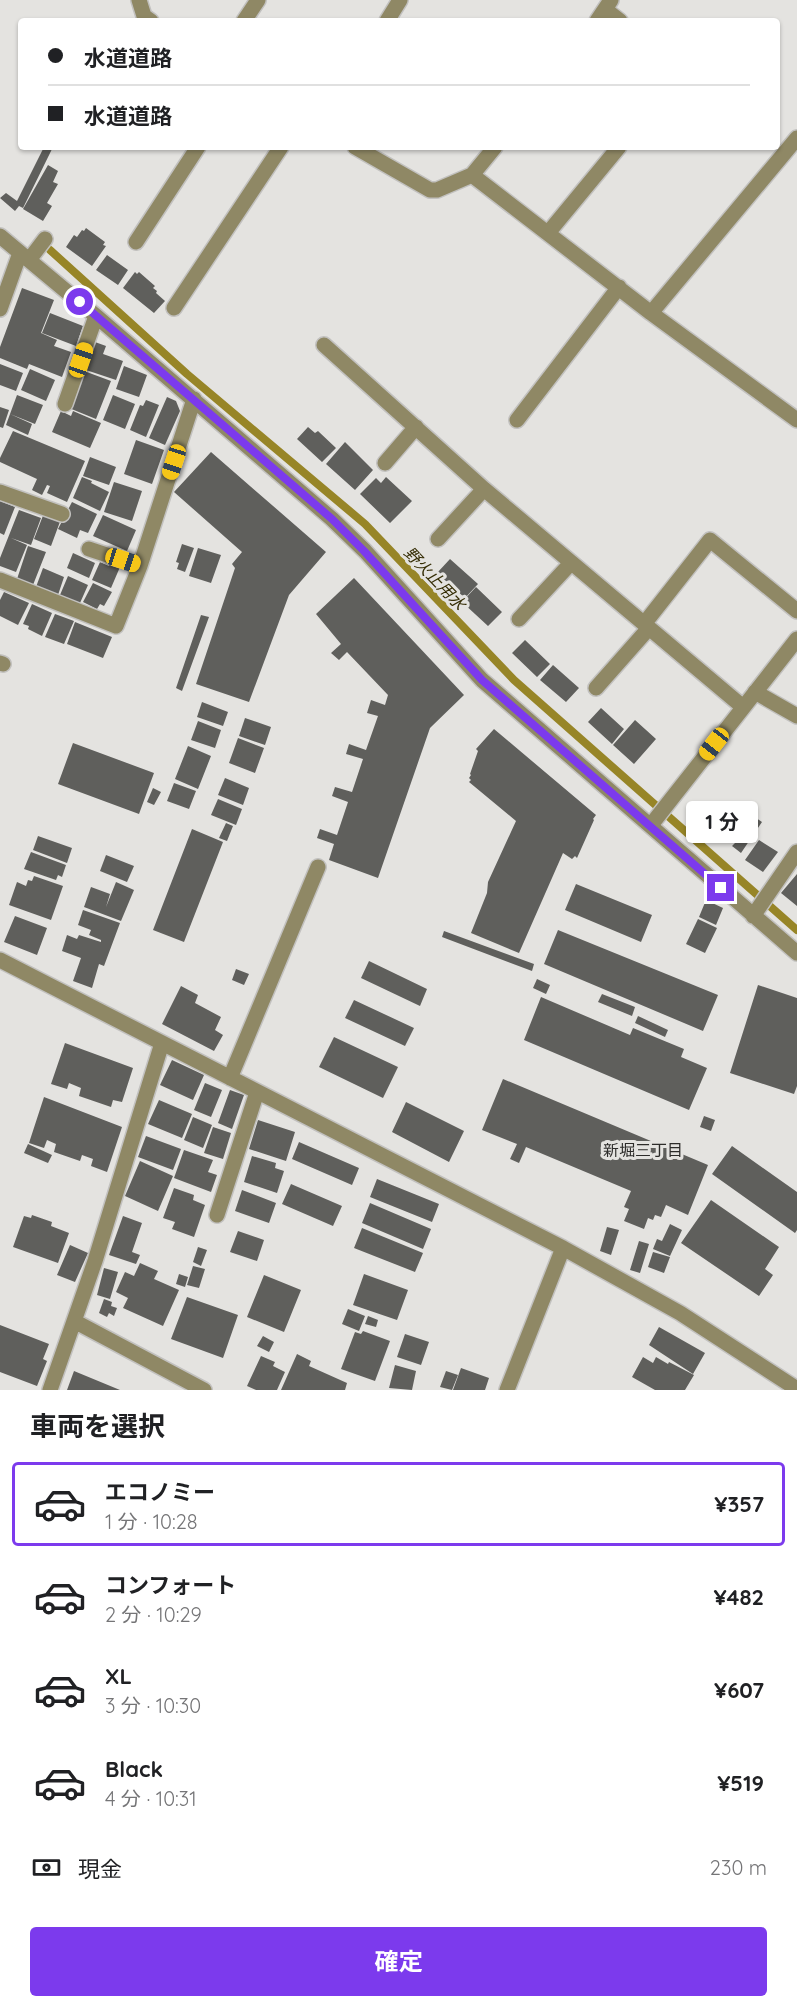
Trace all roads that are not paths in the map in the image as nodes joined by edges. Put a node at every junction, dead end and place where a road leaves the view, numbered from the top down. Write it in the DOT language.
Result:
graph roads {
  1 [pos="139,0"];
  2 [pos="258,0"];
  3 [pos="400,0"];
  4 [pos="147,18"];
  5 [pos="246,18"];
  6 [pos="389,18"];
  7 [pos="797,138"];
  8 [pos="196,150"];
  9 [pos="279,150"];
  10 [pos="360,150"];
  11 [pos="493,150"];
  12 [pos="617,150"];
  13 [pos="779,151"];
  14 [pos="472,175"];
  15 [pos="548,233"];
  16 [pos="0,236"];
  17 [pos="45,239"];
  18 [pos="136,242"];
  19 [pos="25,256"];
  20 [pos="619,287"];
  21 [pos="174,308"];
  22 [pos="0,309"];
  23 [pos="651,314"];
  24 [pos="96,316"];
  25 [pos="324,345"];
  26 [pos="194,399"];
  27 [pos="65,404"];
  28 [pos="517,420"];
  29 [pos="797,420"];
  30 [pos="416,427"];
  31 [pos="385,463"];
  32 [pos="484,489"];
  33 [pos="0,492"];
  34 [pos="62,514"];
  35 [pos="438,539"];
  36 [pos="89,549"];
  37 [pos="571,563"];
  38 [pos="140,566"];
  39 [pos="0,580"];
  40 [pos="797,611"];
  41 [pos="519,619"];
  42 [pos="647,626"];
  43 [pos="797,639"];
  44 [pos="597,688"];
  45 [pos="755,692"];
  46 [pos="743,707"];
  47 [pos="797,716"];
  48 [pos="651,825"];
  49 [pos="797,852"];
  50 [pos="318,867"];
  51 [pos="753,916"];
  52 [pos="797,953"];
  53 [pos="0,960"];
  54 [pos="162,1042"];
  55 [pos="230,1078"];
  56 [pos="257,1092"];
  57 [pos="217,1215"];
  58 [pos="562,1248"];
  59 [pos="74,1321"];
  60 [pos="797,1389"];
  61 [pos="50,1390"];
  62 [pos="204,1390"];
  63 [pos="507,1390"];
  1 -- 4 [label="street"];
  2 -- 5 [label="street"];
  3 -- 6 [label="street"];
  7 -- 13 [label="street"];
  8 -- 18 [label="street"];
  9 -- 21 [label="street"];
  10 -- 14 [label="street"];
  11 -- 14 [label="street"];
  12 -- 15 [label="street"];
  13 -- 23 [label="street"];
  14 -- 15 [label="street"];
  15 -- 20 [label="street"];
  16 -- 19 [label="street"];
  17 -- 19 [label="street"];
  19 -- 22 [label="street"];
  19 -- 24 [label="street"];
  20 -- 23 [label="street"];
  20 -- 28 [label="street"];
  23 -- 29 [label="street"];
  24 -- 26 [label="street"];
  24 -- 27 [label="street"];
  25 -- 30 [label="street"];
  26 -- 38 [label="street"];
  26 -- 48 [label="street"];
  30 -- 31 [label="street"];
  30 -- 32 [label="street"];
  32 -- 35 [label="street"];
  32 -- 37 [label="street"];
  33 -- 34 [label="street"];
  36 -- 38 [label="street"];
  37 -- 41 [label="street"];
  37 -- 42 [label="street"];
  38 -- 39 [label="street"];
  40 -- 42 [label="street"];
  42 -- 44 [label="street"];
  42 -- 46 [label="street"];
  43 -- 45 [label="street"];
  45 -- 46 [label="street"];
  45 -- 47 [label="street"];
  46 -- 48 [label="street"];
  48 -- 51 [label="street"];
  49 -- 51 [label="street"];
  50 -- 55 [label="street"];
  51 -- 52 [label="street"];
  53 -- 54 [label="street"];
  54 -- 55 [label="street"];
  54 -- 59 [label="street"];
  55 -- 56 [label="street"];
  56 -- 57 [label="street"];
  56 -- 58 [label="street"];
  58 -- 60 [label="street"];
  58 -- 63 [label="street"];
  59 -- 61 [label="street"];
  59 -- 62 [label="street"];
}
